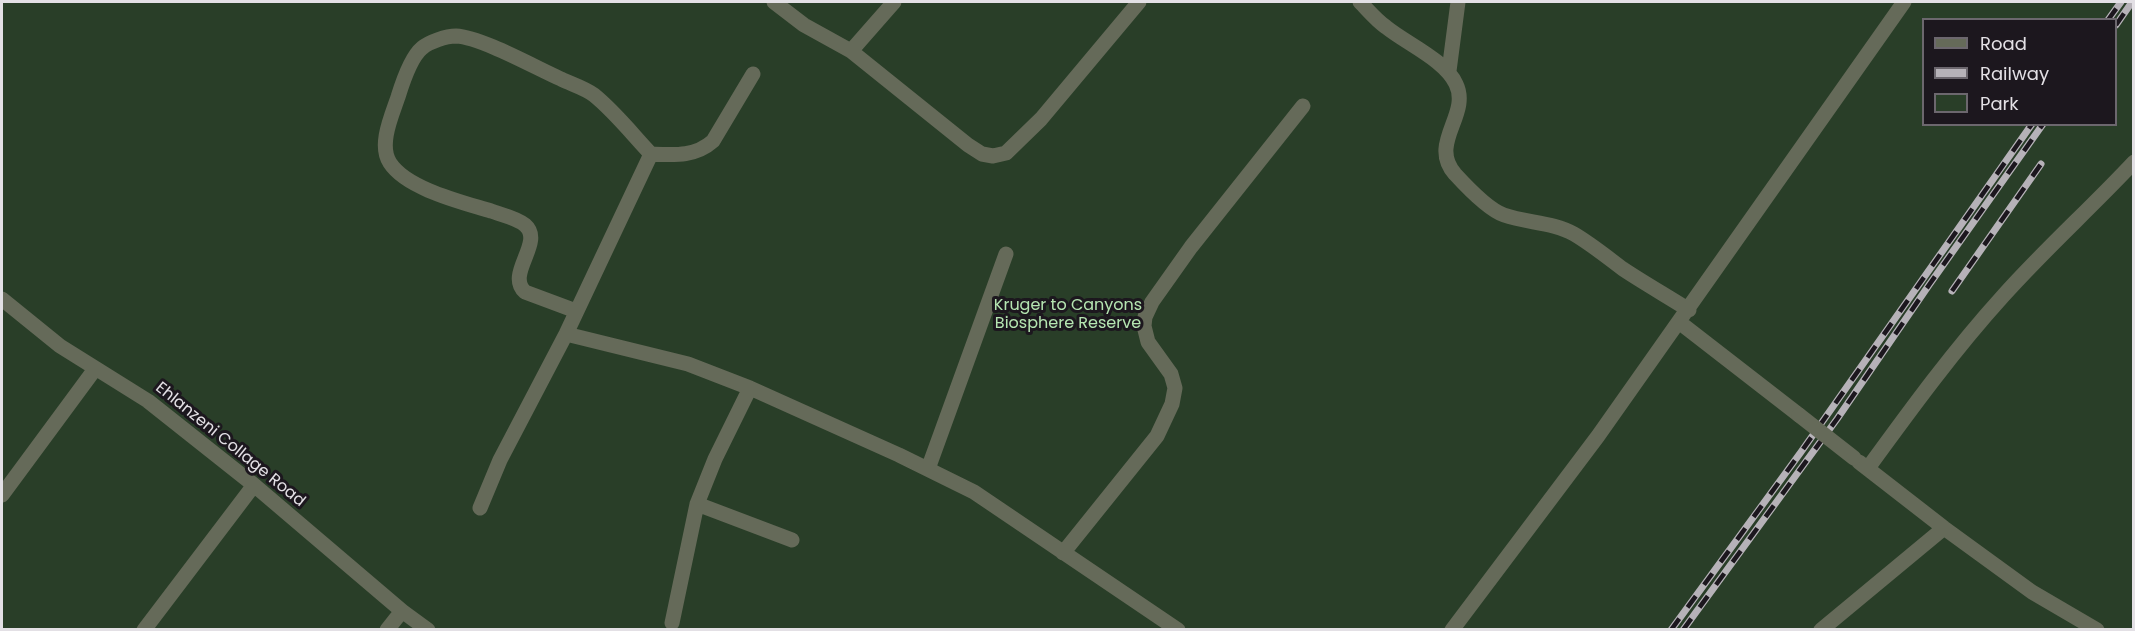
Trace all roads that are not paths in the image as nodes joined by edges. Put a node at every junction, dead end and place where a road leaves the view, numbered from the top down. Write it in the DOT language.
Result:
graph roads {
  1 [pos="774,2"];
  2 [pos="894,2"];
  3 [pos="1139,2"];
  4 [pos="1360,2"];
  5 [pos="1458,2"];
  6 [pos="1904,2"];
  7 [pos="852,51"];
  8 [pos="1449,71"];
  9 [pos="753,74"];
  10 [pos="1303,106"];
  11 [pos="651,154"];
  12 [pos="2133,162"];
  13 [pos="1006,254"];
  14 [pos="2,299"];
  15 [pos="576,311"];
  16 [pos="1684,316"];
  17 [pos="566,334"];
  18 [pos="95,369"];
  19 [pos="750,388"];
  20 [pos="1868,468"];
  21 [pos="928,469"];
  22 [pos="254,485"];
  23 [pos="2,495"];
  24 [pos="697,504"];
  25 [pos="480,508"];
  26 [pos="1944,528"];
  27 [pos="792,540"];
  28 [pos="1063,553"];
  29 [pos="402,610"];
  30 [pos="672,623"];
  31 [pos="144,630"];
  32 [pos="387,630"];
  33 [pos="428,630"];
  34 [pos="1178,630"];
  35 [pos="1452,630"];
  36 [pos="1821,630"];
  37 [pos="2097,630"];
  1 -- 7 [label="street"];
  2 -- 7 [label="street"];
  3 -- 7 [label="street"];
  4 -- 8 [label="street"];
  5 -- 8 [label="street"];
  6 -- 16 [label="street"];
  8 -- 16 [label="street"];
  9 -- 11 [label="street"];
  10 -- 28 [label="street"];
  11 -- 15 [label="street"];
  11 -- 15 [label="street"];
  12 -- 20 [label="street"];
  13 -- 21 [label="street"];
  14 -- 18 [label="street, Ehlanzeni Collage Road"];
  15 -- 17 [label="street"];
  16 -- 20 [label="street, bridge"];
  16 -- 35 [label="street"];
  17 -- 19 [label="street"];
  17 -- 25 [label="street"];
  18 -- 22 [label="street, Ehlanzeni Collage Road"];
  18 -- 23 [label="street"];
  19 -- 21 [label="street"];
  19 -- 24 [label="street"];
  20 -- 26 [label="street"];
  21 -- 28 [label="street"];
  22 -- 29 [label="street, Ehlanzeni Collage Road"];
  22 -- 31 [label="street"];
  24 -- 27 [label="street"];
  24 -- 30 [label="street"];
  26 -- 36 [label="street"];
  26 -- 37 [label="street"];
  28 -- 34 [label="street"];
  29 -- 32 [label="street"];
  29 -- 33 [label="street, Ehlanzeni Collage Road"];
}
